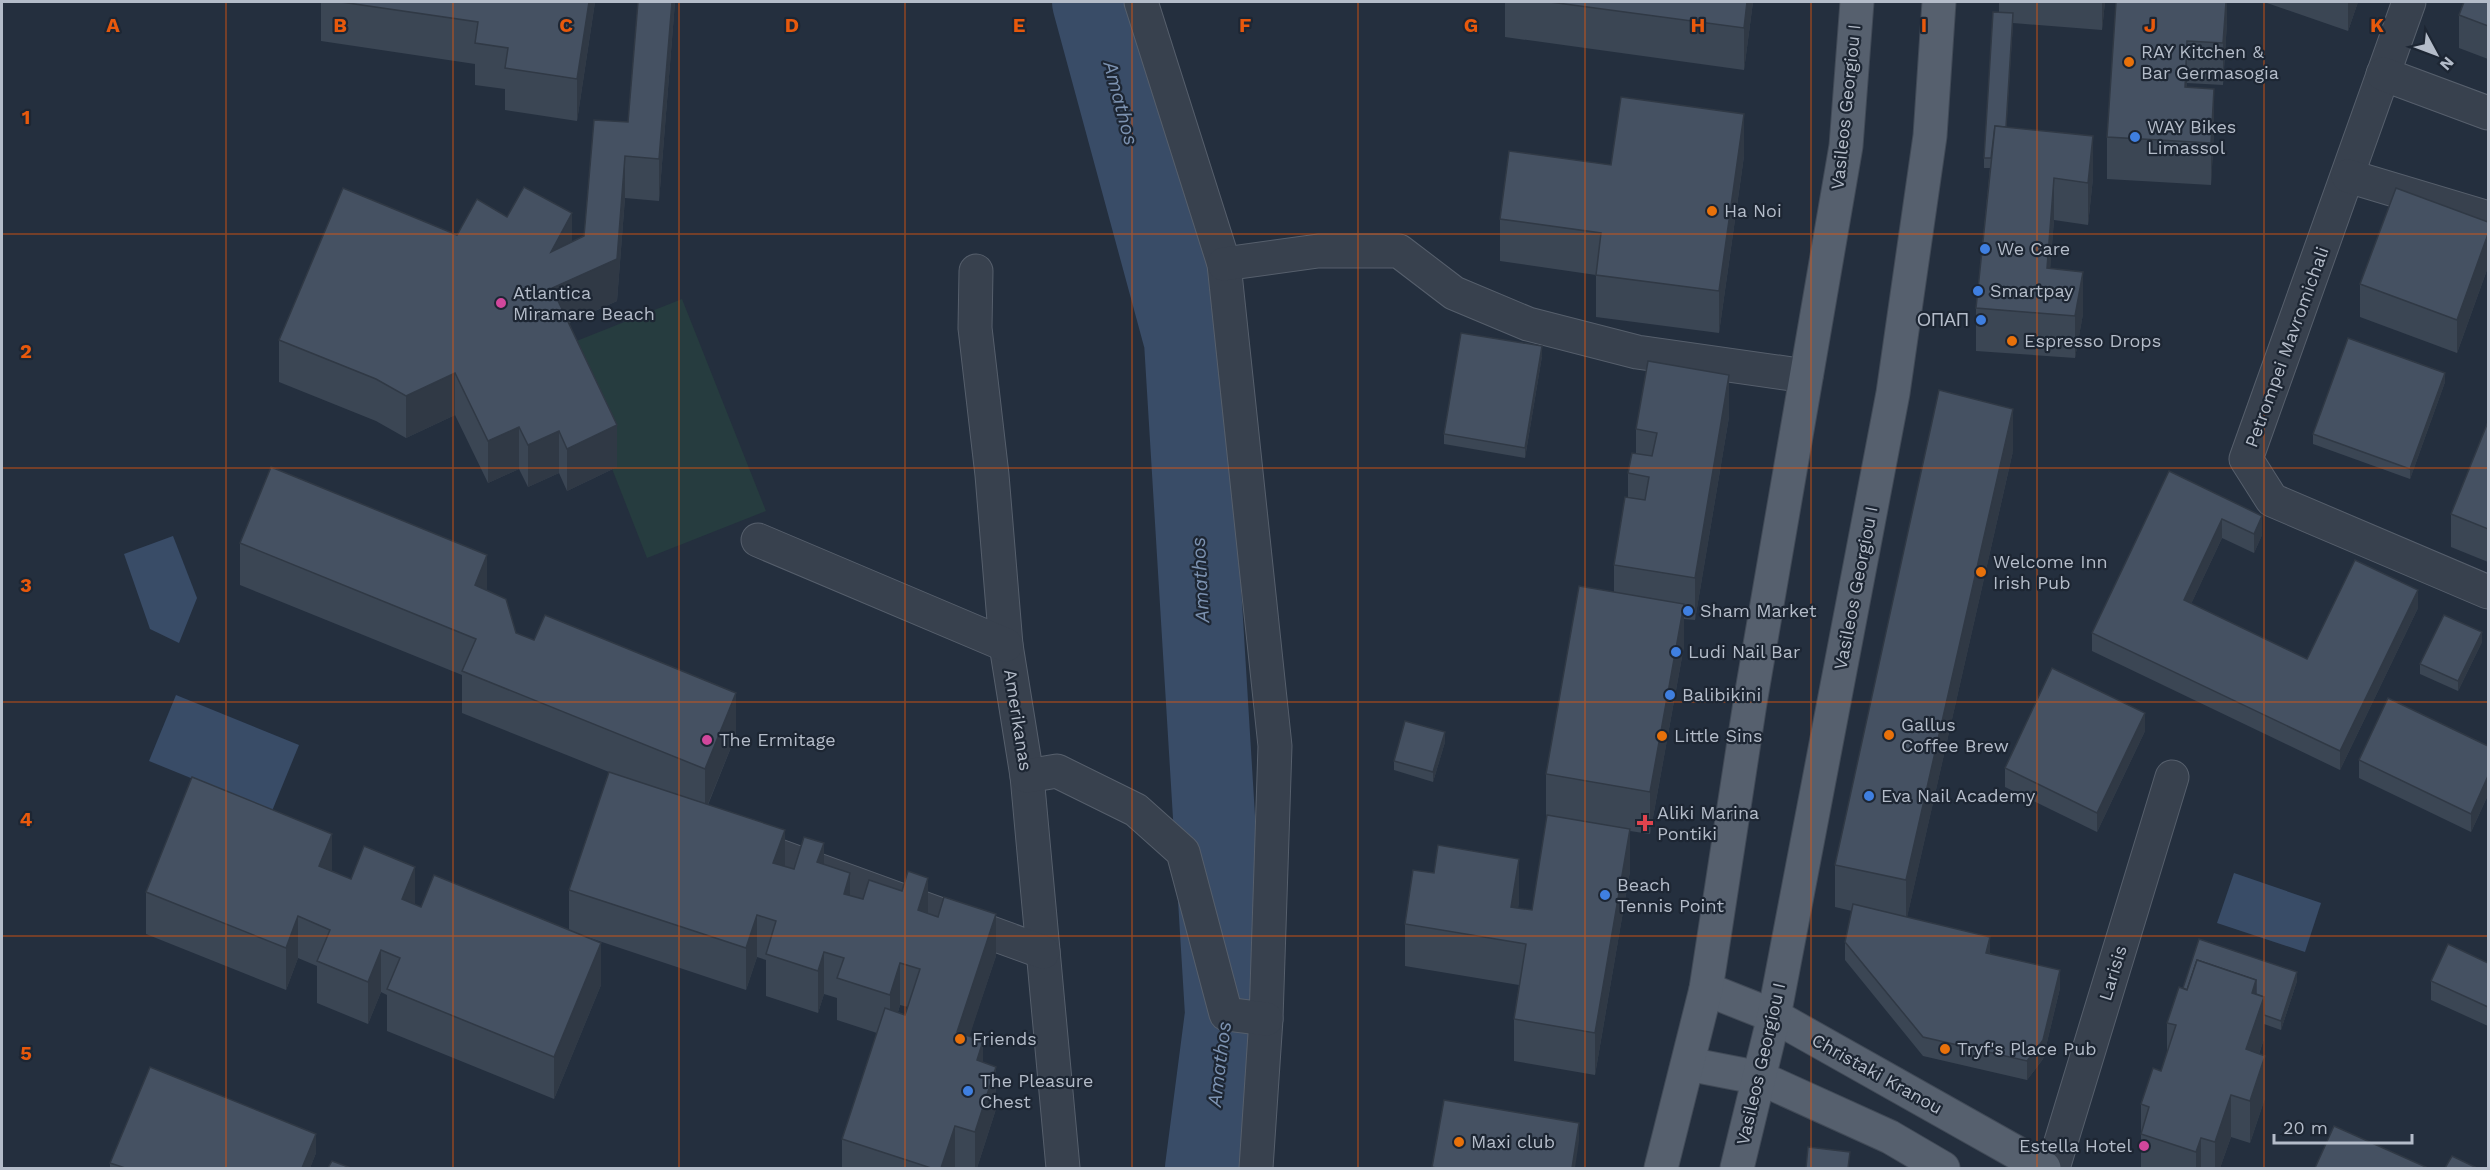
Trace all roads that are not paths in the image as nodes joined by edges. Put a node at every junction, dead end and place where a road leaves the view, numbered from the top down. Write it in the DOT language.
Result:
graph roads {
  1 [pos="1141,2"];
  2 [pos="1857,2"];
  3 [pos="1940,2"];
  4 [pos="2409,2"];
  5 [pos="2383,74"];
  6 [pos="2488,114"];
  7 [pos="2348,176"];
  8 [pos="2488,218"];
  9 [pos="1224,264"];
  10 [pos="976,271"];
  11 [pos="1806,376"];
  12 [pos="758,540"];
  13 [pos="2488,592"];
  14 [pos="1006,645"];
  15 [pos="1027,776"];
  16 [pos="2172,777"];
  17 [pos="734,840"];
  18 [pos="1043,952"];
  19 [pos="1706,989"];
  20 [pos="1774,1016"];
  21 [pos="1266,1019"];
  22 [pos="1688,1064"];
  23 [pos="1760,1078"];
  24 [pos="1063,1168"];
  25 [pos="1256,1168"];
  26 [pos="1661,1168"];
  27 [pos="1737,1168"];
  28 [pos="1943,1168"];
  29 [pos="2044,1168"];
  30 [pos="2054,1168"];
  1 -- 9 [label="street"];
  2 -- 11 [label="main road, Vasileos Georgiou I"];
  3 -- 20 [label="main road, Vasileos Georgiou I"];
  4 -- 5 [label="street, Petrompei Mavromichali"];
  5 -- 6 [label="street"];
  5 -- 7 [label="street, Petrompei Mavromichali"];
  7 -- 8 [label="street"];
  7 -- 13 [label="street, Petrompei Mavromichali"];
  9 -- 11 [label="street"];
  9 -- 21 [label="street"];
  10 -- 14 [label="street, Amerikanas"];
  11 -- 19 [label="main road, Vasileos Georgiou I"];
  12 -- 14 [label="street"];
  14 -- 15 [label="street, Amerikanas"];
  15 -- 18 [label="street, Amerikanas"];
  15 -- 21 [label="street"];
  16 -- 30 [label="street, Larisis"];
  17 -- 18 [label="street"];
  18 -- 24 [label="street, Amerikanas"];
  19 -- 20 [label="main road, Christaki Kranou"];
  19 -- 22 [label="main road, Vasileos Georgiou I"];
  20 -- 23 [label="main road, Vasileos Georgiou I"];
  20 -- 29 [label="main road, Christaki Kranou"];
  21 -- 25 [label="street"];
  22 -- 23 [label="main road"];
  22 -- 26 [label="main road, Vasileos Georgiou I"];
  23 -- 27 [label="main road, Vasileos Georgiou I"];
  23 -- 28 [label="main road"];
}
